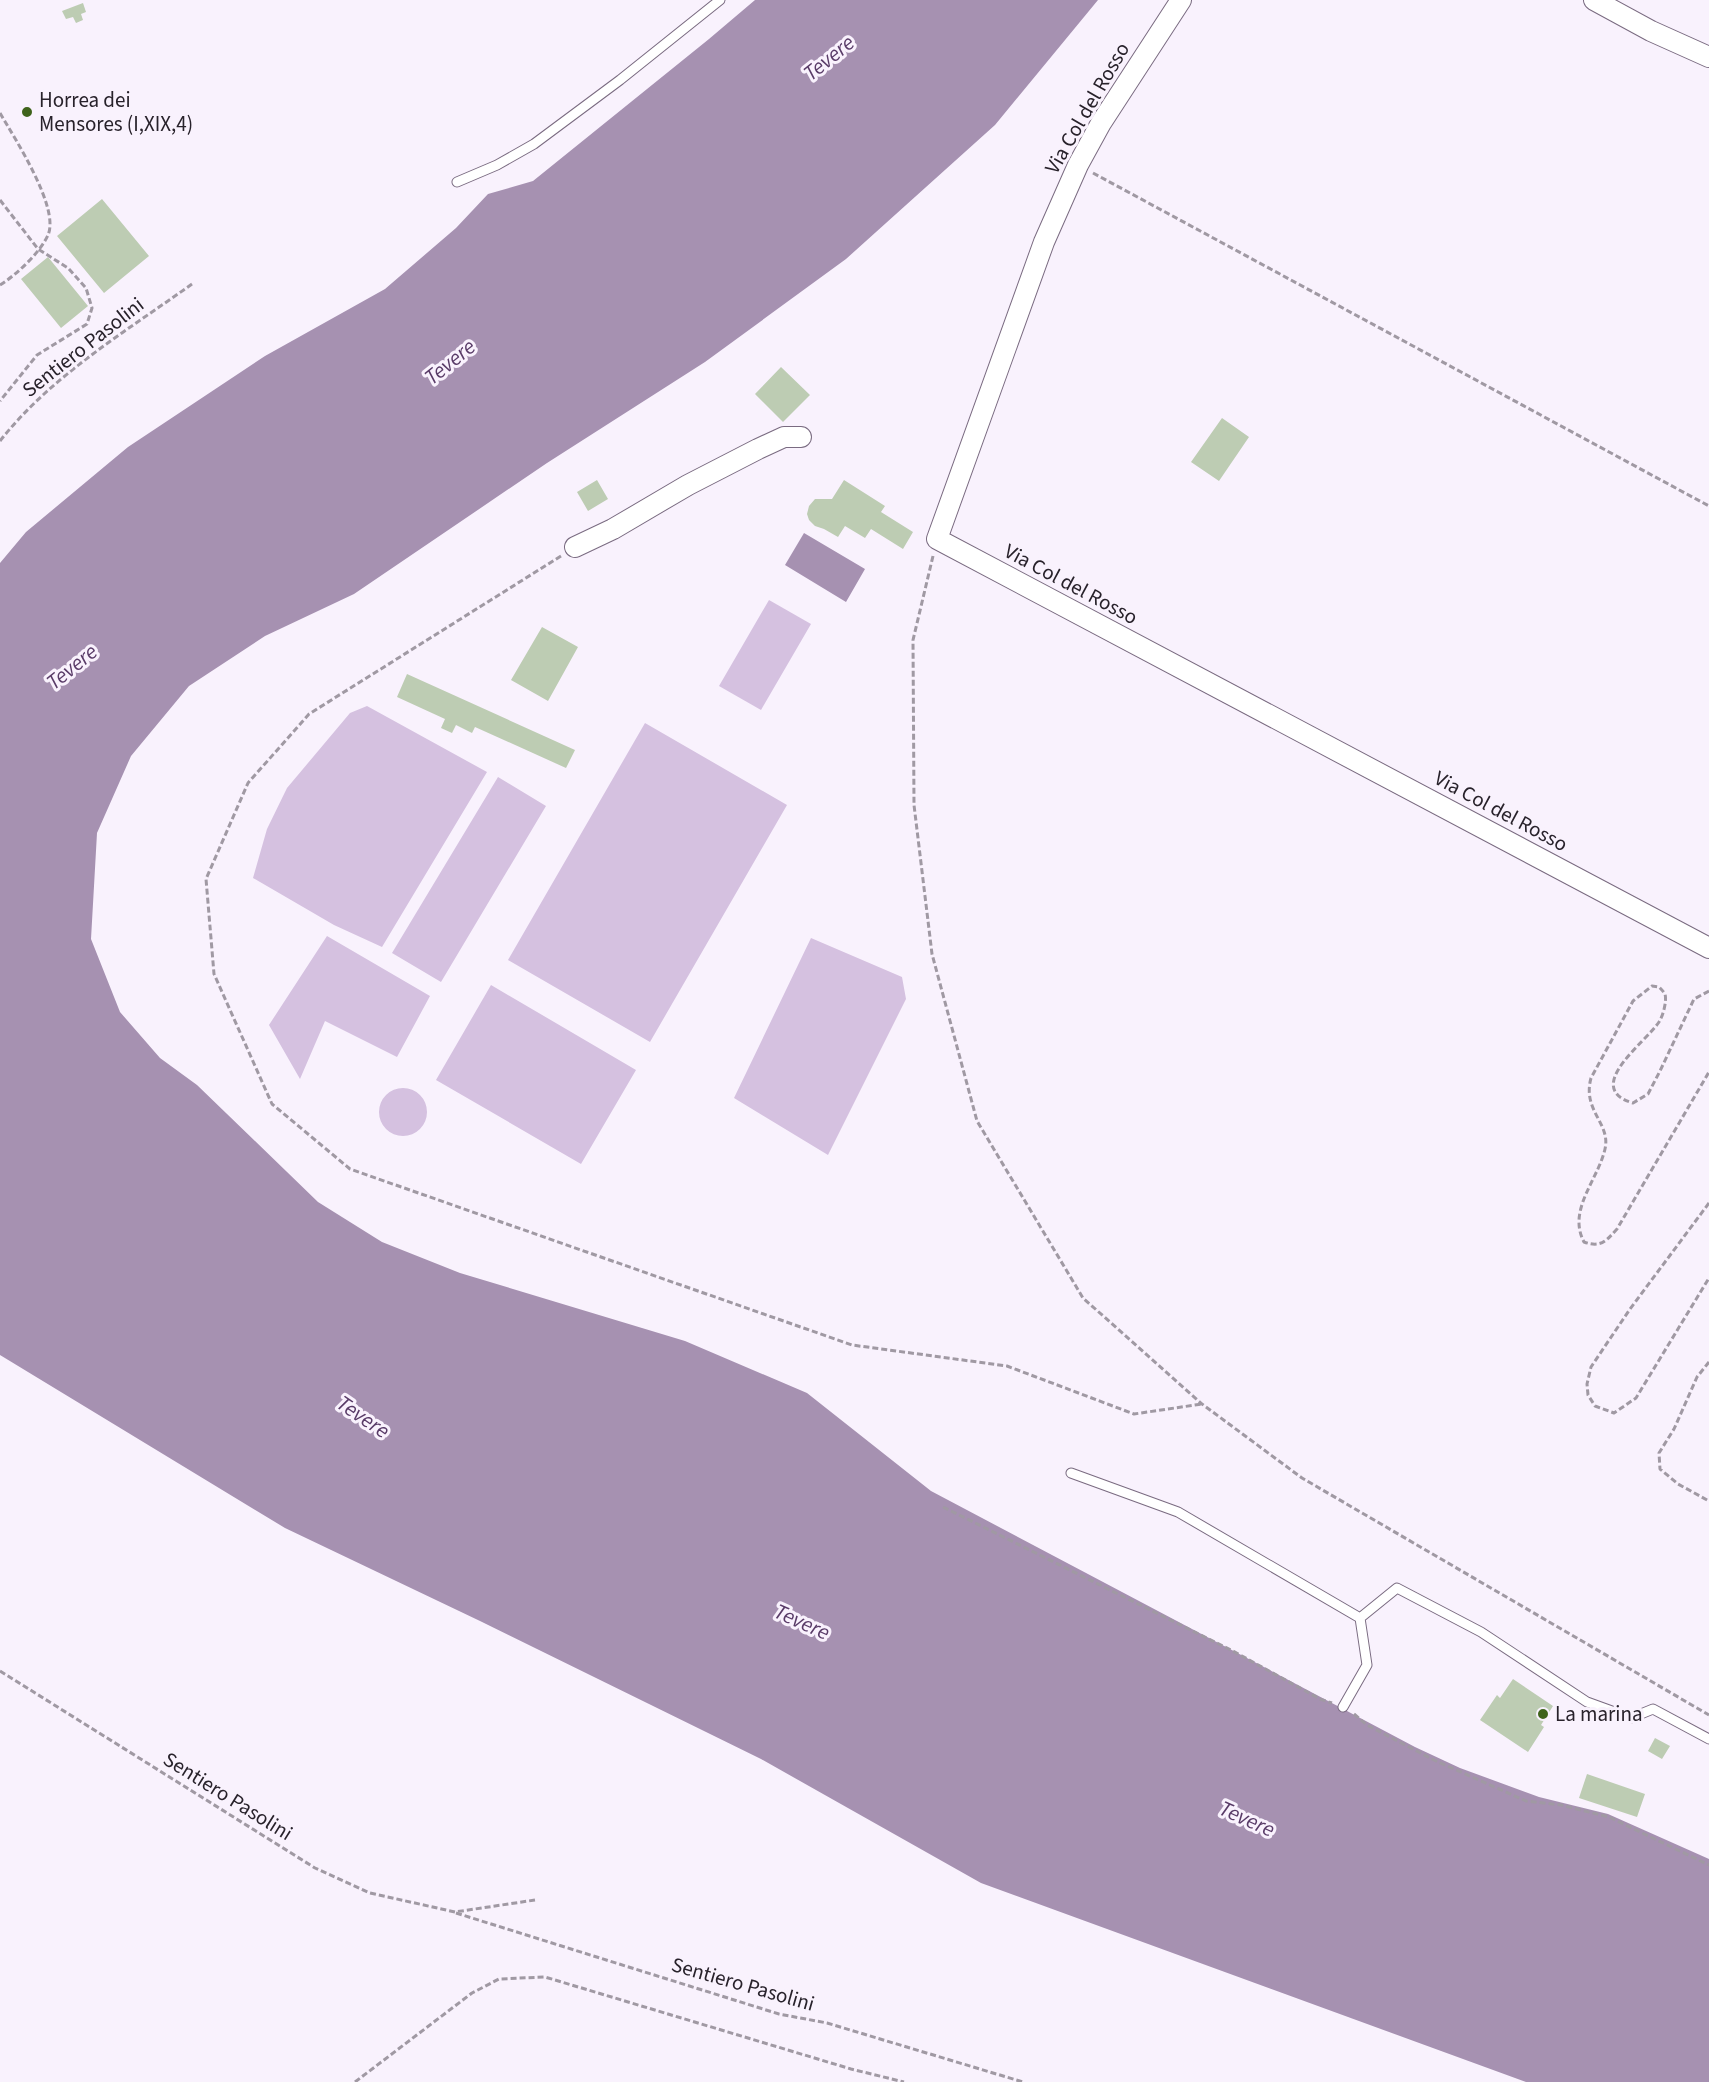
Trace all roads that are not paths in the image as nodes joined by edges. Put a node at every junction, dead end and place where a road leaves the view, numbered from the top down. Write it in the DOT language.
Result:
graph roads {
  1 [pos="720,0"];
  2 [pos="1181,0"];
  3 [pos="1594,0"];
  4 [pos="1709,57"];
  5 [pos="457,182"];
  6 [pos="801,437"];
  7 [pos="575,547"];
  8 [pos="1709,948"];
  9 [pos="1071,1473"];
  10 [pos="1360,1618"];
  11 [pos="1342,1707"];
  12 [pos="1709,1739"];
  1 -- 5 [label="lane"];
  2 -- 8 [label="street, Via Col del Rosso"];
  3 -- 4 [label="street"];
  6 -- 7 [label="street"];
  9 -- 10 [label="lane"];
  10 -- 11 [label="lane"];
  10 -- 12 [label="lane"];
}
